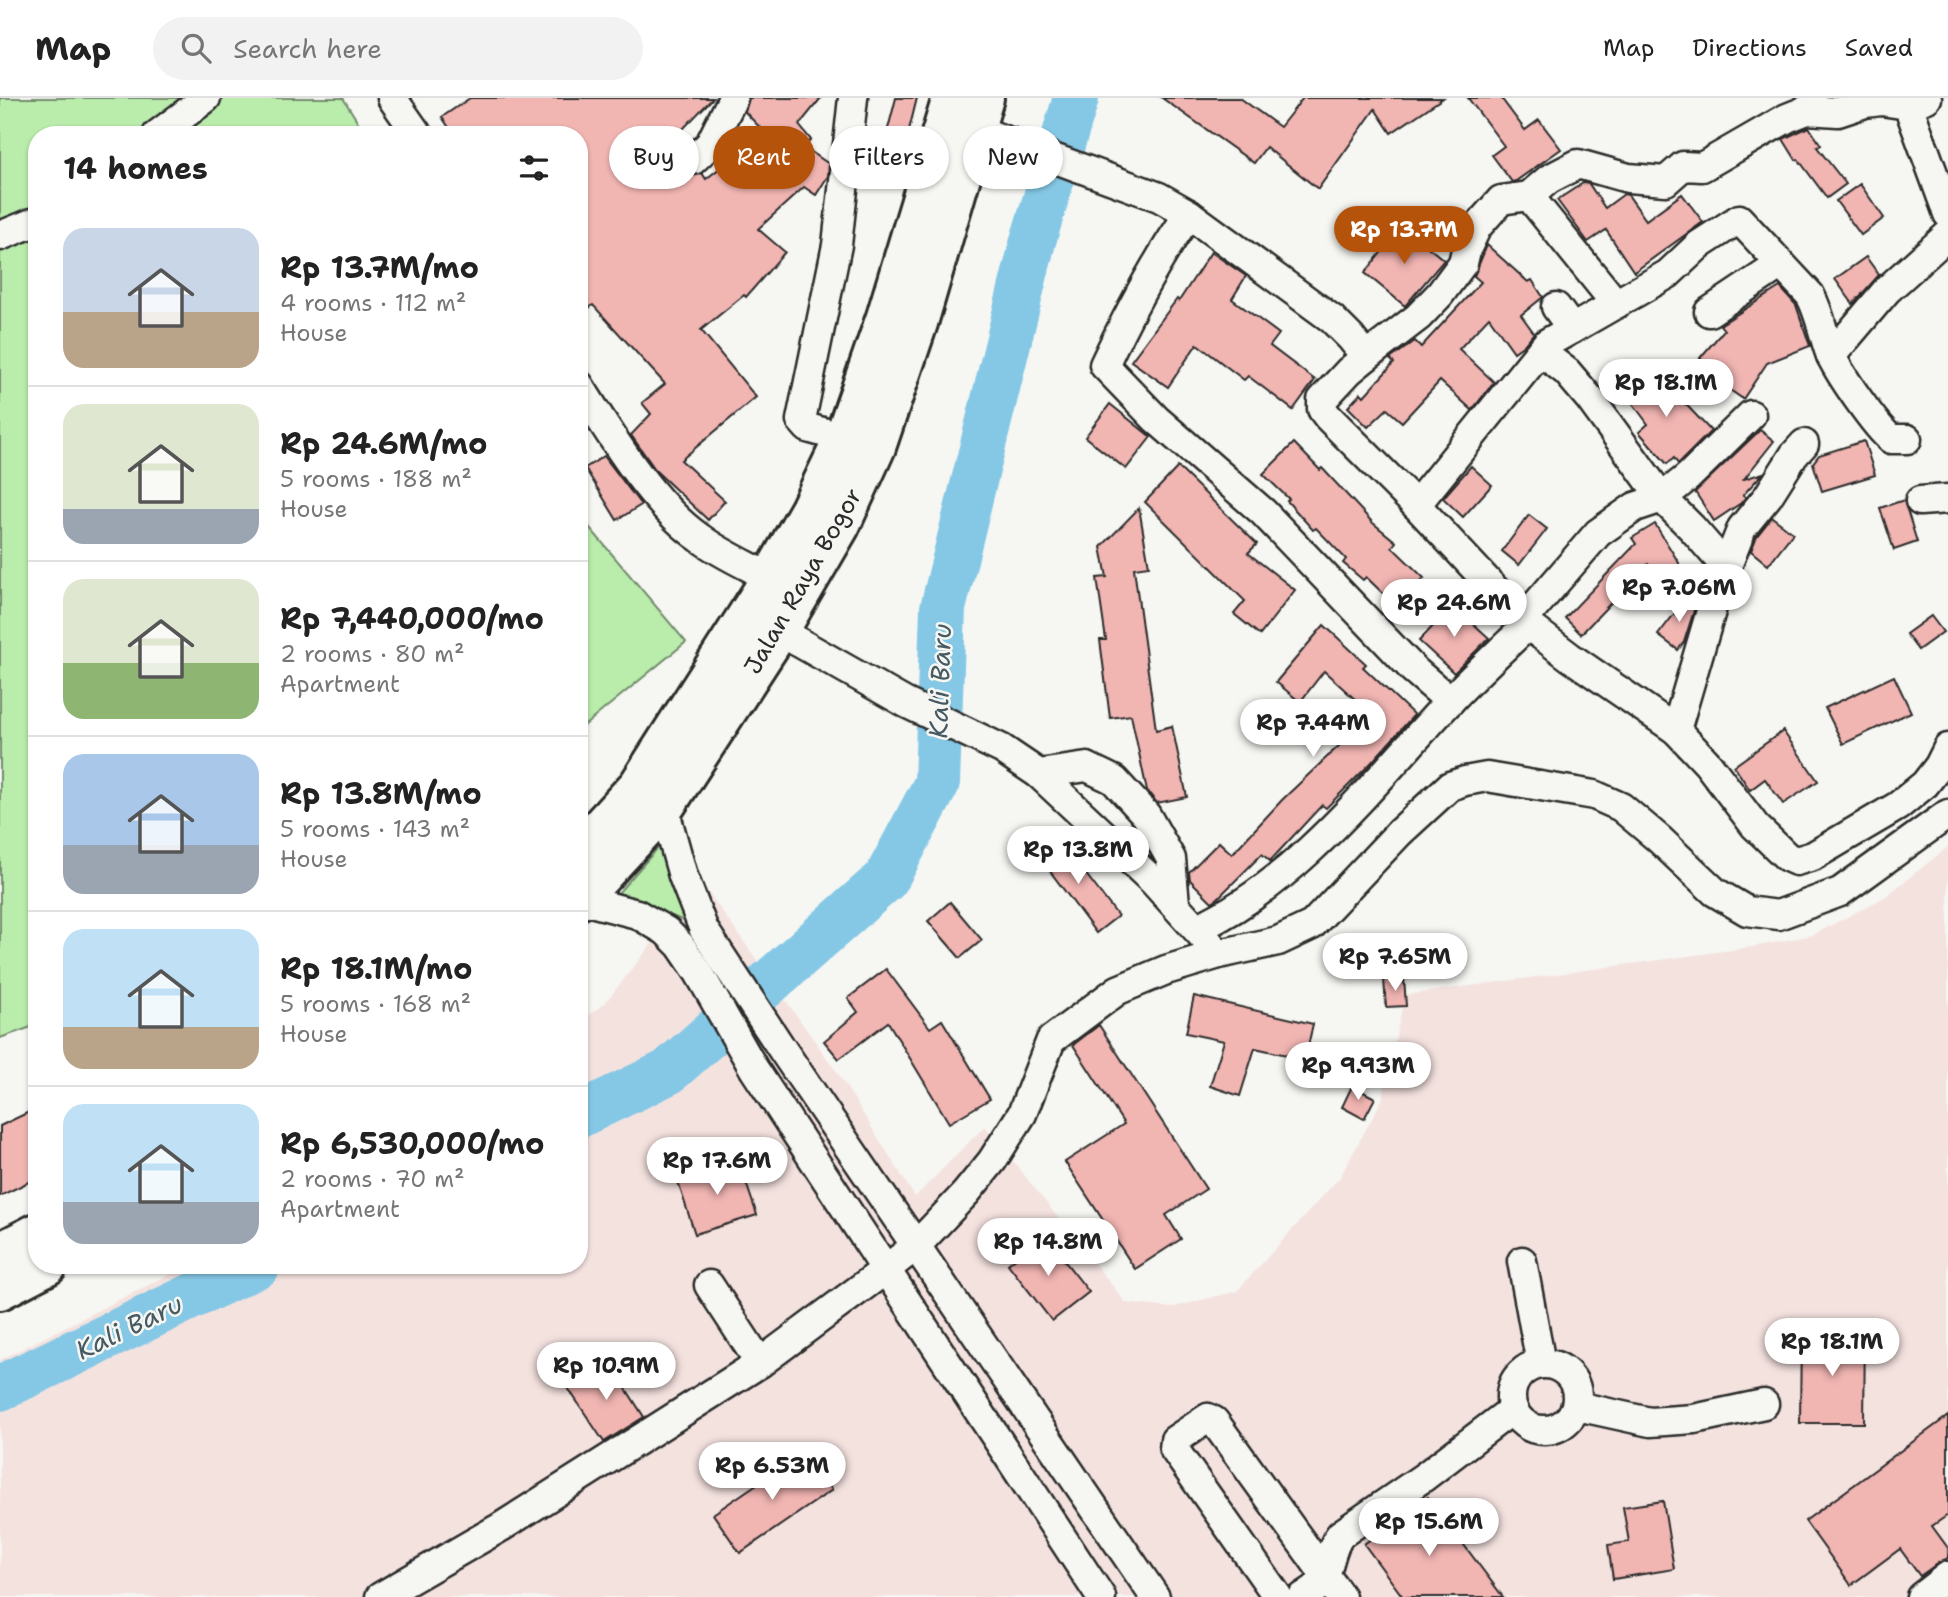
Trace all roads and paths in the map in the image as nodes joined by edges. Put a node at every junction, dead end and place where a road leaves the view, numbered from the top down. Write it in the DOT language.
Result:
graph roads {
  1 [pos="206,98"];
  2 [pos="391,98"];
  3 [pos="733,98"];
  4 [pos="853,98"];
  5 [pos="1918,101"];
  6 [pos="964,111"];
  7 [pos="169,126"];
  8 [pos="411,126"];
  9 [pos="699,154"];
  10 [pos="1529,196"];
  11 [pos="1189,214"];
  12 [pos="1948,214"];
  13 [pos="28,225"];
  14 [pos="0,236"];
  15 [pos="1948,236"];
  16 [pos="1781,264"];
  17 [pos="1616,304"];
  18 [pos="1709,312"];
  19 [pos="1541,352"];
  20 [pos="1831,356"];
  21 [pos="1366,357"];
  22 [pos="588,398"];
  23 [pos="1751,415"];
  24 [pos="844,438"];
  25 [pos="1907,439"];
  26 [pos="1804,444"];
  27 [pos="1662,498"];
  28 [pos="1416,505"];
  29 [pos="1726,567"];
  30 [pos="771,578"];
  31 [pos="1526,622"];
  32 [pos="779,631"];
  33 [pos="1450,701"];
  34 [pos="1676,730"];
  35 [pos="1948,748"];
  36 [pos="1039,774"];
  37 [pos="664,808"];
  38 [pos="1948,814"];
  39 [pos="588,840"];
  40 [pos="588,890"];
  41 [pos="588,902"];
  42 [pos="1175,904"];
  43 [pos="1198,928"];
  44 [pos="704,930"];
  45 [pos="680,945"];
  46 [pos="1219,954"];
  47 [pos="711,966"];
  48 [pos="28,1238"];
  49 [pos="917,1245"];
  50 [pos="0,1252"];
  51 [pos="1522,1261"];
  52 [pos="884,1270"];
  53 [pos="31,1274"];
  54 [pos="709,1285"];
  55 [pos="0,1290"];
  56 [pos="760,1363"];
  57 [pos="1541,1364"];
  58 [pos="1764,1404"];
  59 [pos="1577,1406"];
  60 [pos="1513,1409"];
  61 [pos="1948,1576"];
  62 [pos="1333,1586"];
  63 [pos="380,1597"];
  64 [pos="1101,1597"];
  65 [pos="1155,1597"];
  66 [pos="1278,1597"];
  67 [pos="1303,1597"];
  68 [pos="1922,1597"];
  1 -- 7 [label="street"];
  2 -- 8 [label="street"];
  3 -- 9 [label="street"];
  4 -- 24 [label="street"];
  5 -- 10 [label="street"];
  5 -- 12 [label="street"];
  6 -- 11 [label="street"];
  6 -- 24 [label="highway, Jalan Raya Bogor"];
  6 -- 32 [label="highway, Jalan Raya Bogor"];
  10 -- 17 [label="street"];
  10 -- 21 [label="street"];
  11 -- 21 [label="street"];
  11 -- 33 [label="street"];
  13 -- 14 [label="street"];
  15 -- 20 [label="street"];
  16 -- 17 [label="street"];
  16 -- 18 [label="street"];
  16 -- 20 [label="street"];
  17 -- 19 [label="street"];
  19 -- 27 [label="street"];
  19 -- 28 [label="street"];
  20 -- 25 [label="street"];
  21 -- 28 [label="street"];
  22 -- 30 [label="street"];
  23 -- 27 [label="street"];
  24 -- 30 [label="highway, Jalan Raya Bogor"];
  26 -- 29 [label="street"];
  27 -- 29 [label="street"];
  27 -- 31 [label="street"];
  28 -- 31 [label="street"];
  29 -- 34 [label="street"];
  30 -- 39 [label="highway, Jalan Raya Bogor"];
  31 -- 33 [label="street"];
  31 -- 34 [label="street"];
  32 -- 36 [label="street"];
  32 -- 37 [label="highway, Jalan Raya Bogor"];
  33 -- 43 [label="street"];
  34 -- 35 [label="street"];
  36 -- 42 [label="street"];
  36 -- 42 [label="street"];
  37 -- 40 [label="highway, Jalan Raya Bogor"];
  37 -- 44 [label="street"];
  38 -- 46 [label="street"];
  41 -- 45 [label="street"];
  42 -- 43 [label="street"];
  43 -- 46 [label="street"];
  44 -- 45 [label="street"];
  44 -- 47 [label="street"];
  45 -- 47 [label="street"];
  46 -- 49 [label="street"];
  47 -- 49 [label="street"];
  47 -- 52 [label="street"];
  48 -- 50 [label="highway"];
  49 -- 52 [label="street"];
  49 -- 65 [label="street"];
  51 -- 57 [label="street"];
  52 -- 56 [label="street"];
  52 -- 64 [label="street"];
  53 -- 55 [label="highway"];
  54 -- 56 [label="street"];
  56 -- 63 [label="street"];
  57 -- 59 [label="street"];
  57 -- 60 [label="street"];
  58 -- 59 [label="street"];
  59 -- 60 [label="street"];
  60 -- 62 [label="street"];
  61 -- 68 [label="street"];
  62 -- 66 [label="street"];
  62 -- 67 [label="street"];
}
